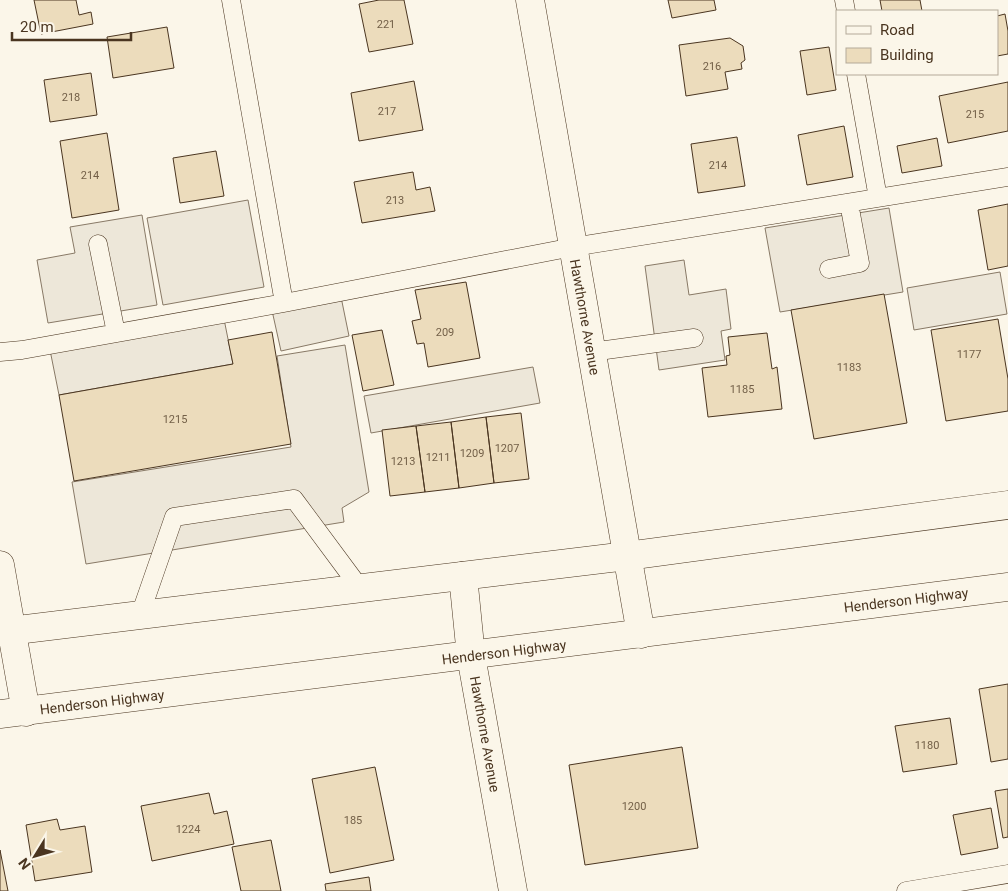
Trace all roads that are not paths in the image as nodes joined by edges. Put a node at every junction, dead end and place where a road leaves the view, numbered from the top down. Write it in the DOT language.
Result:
graph roads {
  1 [pos="231,0"];
  2 [pos="530,0"];
  3 [pos="856,75"];
  4 [pos="1008,177"];
  5 [pos="878,198"];
  6 [pos="849,203"];
  7 [pos="98,244"];
  8 [pos="573,248"];
  9 [pos="829,269"];
  10 [pos="284,303"];
  11 [pos="116,333"];
  12 [pos="694,338"];
  13 [pos="0,352"];
  14 [pos="591,352"];
  15 [pos="1008,505"];
  16 [pos="627,556"];
  17 [pos="0,565"];
  18 [pos="463,576"];
  19 [pos="1008,587"];
  20 [pos="360,588"];
  21 [pos="140,615"];
  22 [pos="6,631"];
  23 [pos="641,634"];
  24 [pos="471,656"];
  25 [pos="13,713"];
  26 [pos="1008,874"];
  27 [pos="986,885"];
  28 [pos="512,891"];
  29 [pos="906,891"];
  1 -- 10 [label="lane"];
  2 -- 8 [label="main road, Hawthorne Avenue"];
  3 -- 5 [label="lane"];
  4 -- 5 [label="lane"];
  5 -- 6 [label="lane"];
  6 -- 8 [label="lane"];
  6 -- 9 [label="lane"];
  7 -- 11 [label="lane"];
  8 -- 10 [label="lane"];
  8 -- 14 [label="main road, Hawthorne Avenue"];
  10 -- 11 [label="lane"];
  11 -- 13 [label="lane"];
  12 -- 14 [label="lane"];
  14 -- 16 [label="main road, Hawthorne Avenue"];
  15 -- 16 [label="main road"];
  16 -- 18 [label="main road"];
  16 -- 23 [label="main road, Hawthorne Avenue"];
  17 -- 22 [label="main road"];
  18 -- 20 [label="main road"];
  18 -- 24 [label="main road, Hawthorne Avenue"];
  19 -- 23 [label="main road, Henderson Highway"];
  20 -- 21 [label="main road"];
  20 -- 21 [label="lane"];
  21 -- 22 [label="main road"];
  22 -- 25 [label="main road"];
  23 -- 24 [label="main road, Henderson Highway"];
  24 -- 25 [label="main road, Henderson Highway"];
  24 -- 28 [label="main road, Hawthorne Avenue"];
  26 -- 27 [label="lane"];
  27 -- 29 [label="lane"];
}
